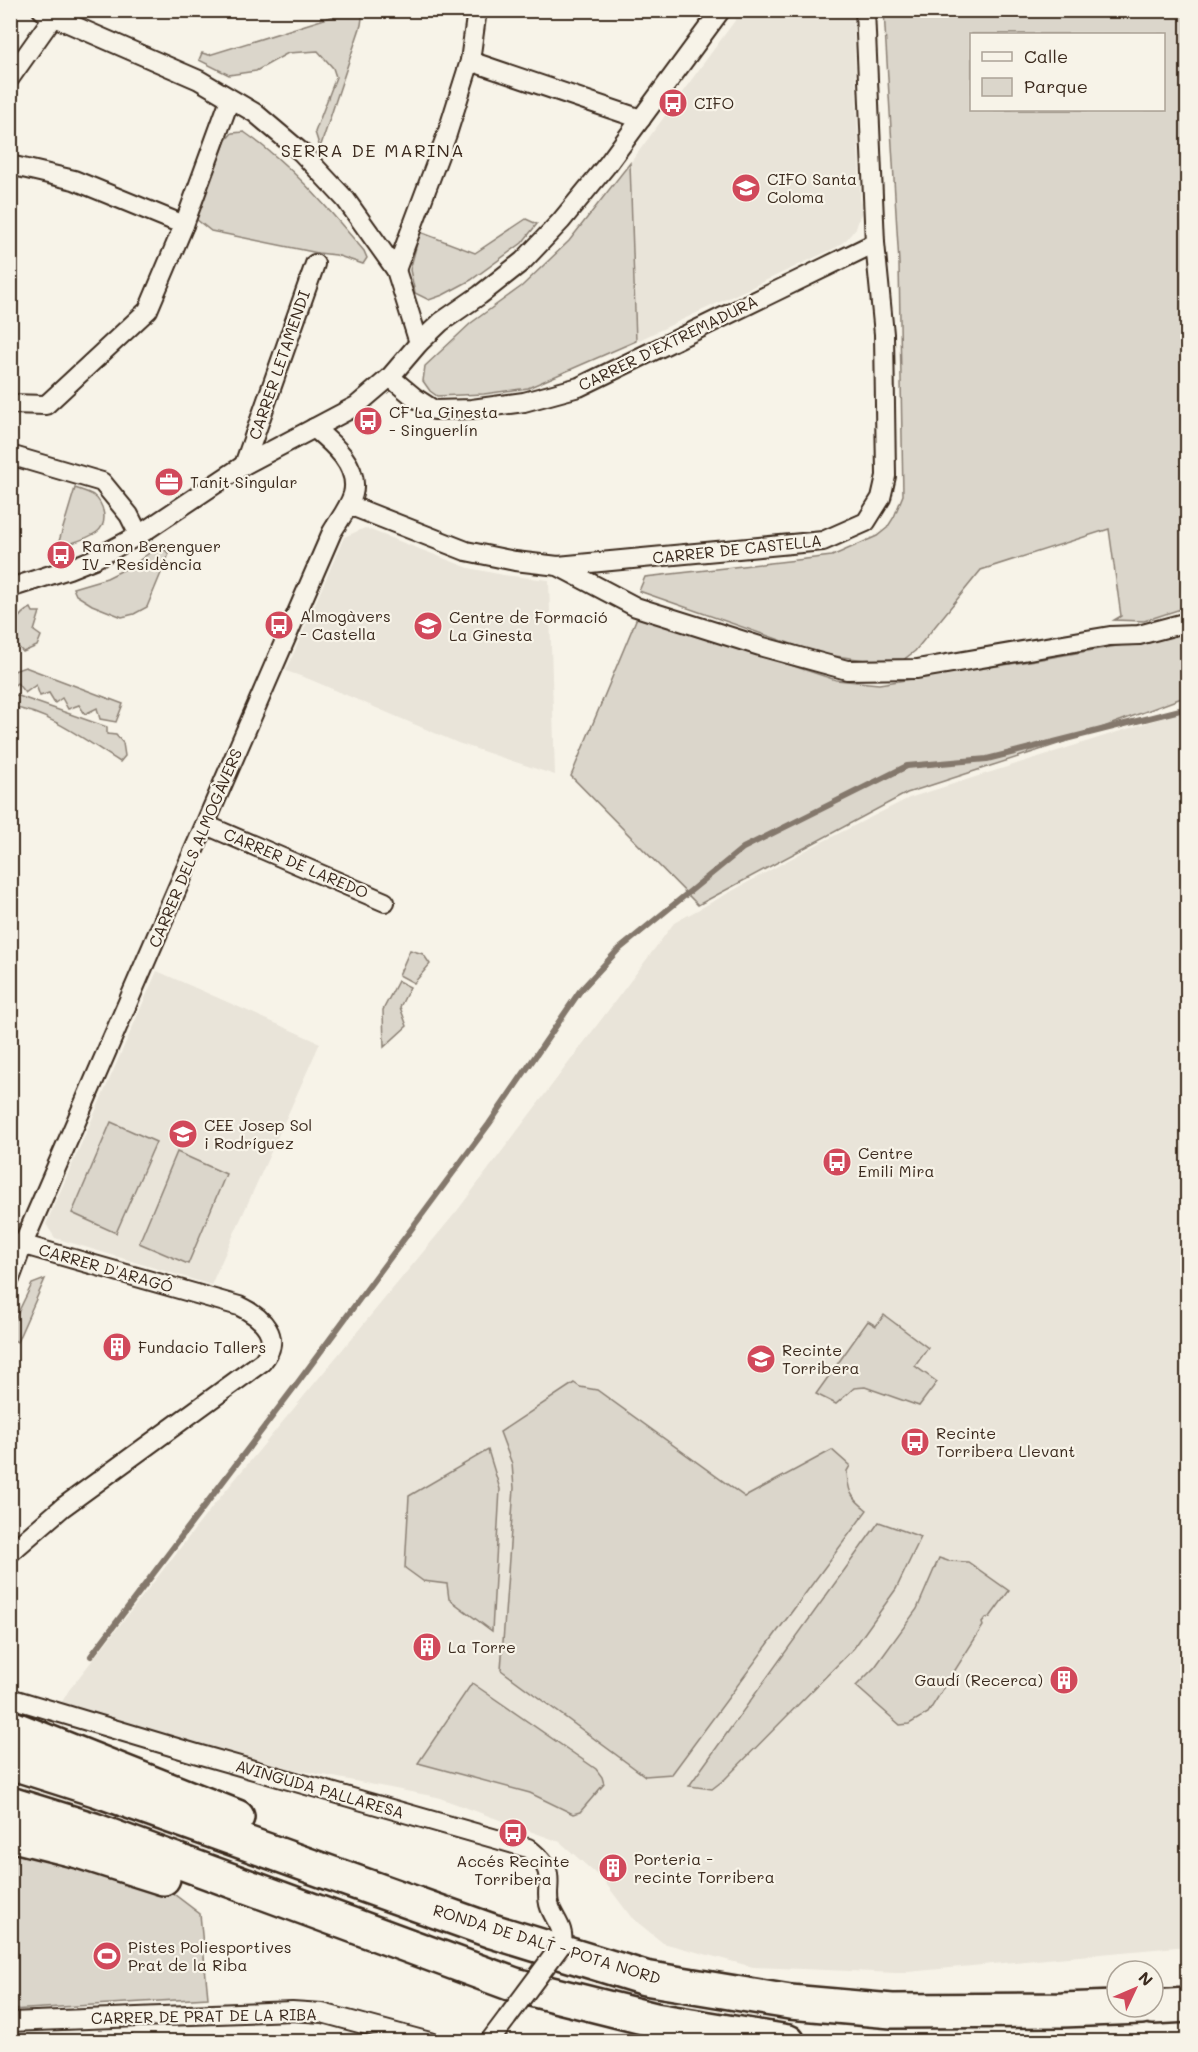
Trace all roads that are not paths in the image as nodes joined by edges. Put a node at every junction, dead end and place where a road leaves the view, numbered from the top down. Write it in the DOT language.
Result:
graph roads {
  1 [pos="477,10"];
  2 [pos="721,10"];
  3 [pos="865,10"];
  4 [pos="52,13"];
  5 [pos="470,61"];
  6 [pos="10,78"];
  7 [pos="230,99"];
  8 [pos="640,119"];
  9 [pos="10,165"];
  10 [pos="184,225"];
  11 [pos="875,243"];
  12 [pos="315,264"];
  13 [pos="396,270"];
  14 [pos="418,343"];
  15 [pos="390,377"];
  16 [pos="10,404"];
  17 [pos="314,428"];
  18 [pos="10,455"];
  19 [pos="244,465"];
  20 [pos="349,505"];
  21 [pos="139,535"];
  22 [pos="558,566"];
  23 [pos="10,588"];
  24 [pos="1188,622"];
  25 [pos="206,825"];
  26 [pos="385,902"];
  27 [pos="17,1243"];
  28 [pos="10,1280"];
  29 [pos="10,1553"];
  30 [pos="10,1698"];
  31 [pos="10,1727"];
  32 [pos="10,1762"];
  33 [pos="10,1804"];
  34 [pos="10,1834"];
  35 [pos="554,1946"];
  36 [pos="515,1985"];
  37 [pos="1188,2005"];
  38 [pos="1165,2006"];
  39 [pos="1105,2008"];
  40 [pos="10,2022"];
  41 [pos="430,2042"];
  42 [pos="489,2042"];
  43 [pos="788,2042"];
  1 -- 5 [label="street"];
  2 -- 8 [label="street"];
  3 -- 11 [label="street, CARRER DE CASTELLA"];
  4 -- 6 [label="street"];
  4 -- 7 [label="street"];
  5 -- 8 [label="street"];
  5 -- 13 [label="street"];
  7 -- 10 [label="street"];
  7 -- 13 [label="street"];
  8 -- 14 [label="street"];
  9 -- 10 [label="street"];
  10 -- 16 [label="street"];
  11 -- 15 [label="street, CARRER D'EXTREMADURA"];
  11 -- 22 [label="street, CARRER DE CASTELLA"];
  12 -- 19 [label="street, CARRER LETAMENDI"];
  13 -- 14 [label="street"];
  14 -- 15 [label="street"];
  15 -- 17 [label="street"];
  17 -- 19 [label="street"];
  17 -- 20 [label="street, CARRER DELS ALMOGÀVERS"];
  18 -- 21 [label="street"];
  19 -- 21 [label="street"];
  20 -- 22 [label="street, CARRER DE CASTELLA"];
  20 -- 25 [label="street, CARRER DELS ALMOGÀVERS"];
  21 -- 23 [label="street"];
  22 -- 24 [label="street"];
  25 -- 26 [label="street, CARRER DE LAREDO"];
  25 -- 27 [label="street, CARRER DELS ALMOGÀVERS"];
  27 -- 28 [label="street, CARRER DELS ALMOGÀVERS"];
  27 -- 29 [label="street, CARRER D'ARAGÓ"];
  30 -- 35 [label="street, AVINGUDA PALLARESA"];
  31 -- 35 [label="highway"];
  32 -- 35 [label="highway, RONDA DE DALT - POTA NORD"];
  33 -- 36 [label="highway"];
  34 -- 36 [label="highway"];
  35 -- 39 [label="highway, RONDA DE DALT - POTA NORD"];
  35 -- 42 [label="street, bridge"];
  36 -- 43 [label="highway"];
  37 -- 38 [label="highway"];
  40 -- 41 [label="street, CARRER DE PRAT DE LA RIBA"];
}
